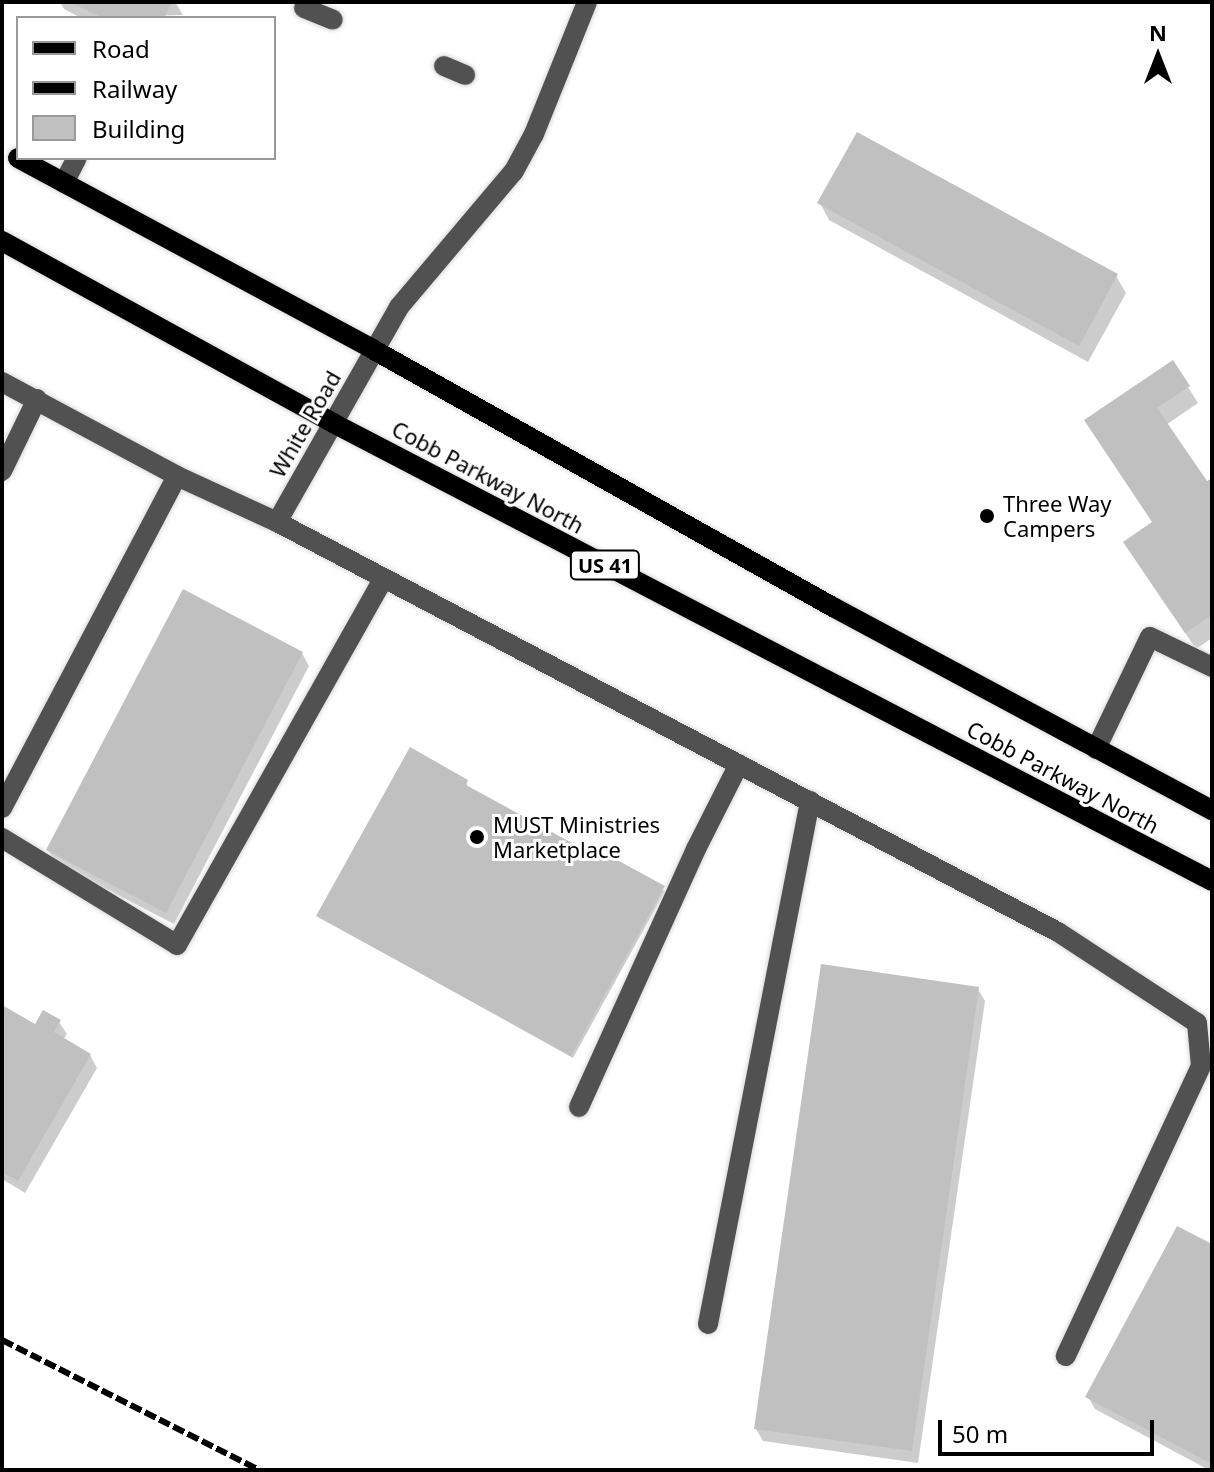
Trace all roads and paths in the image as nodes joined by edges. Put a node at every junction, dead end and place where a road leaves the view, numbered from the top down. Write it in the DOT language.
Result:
graph roads {
  1 [pos="580,4"];
  2 [pos="304,8"];
  3 [pos="333,20"];
  4 [pos="444,66"];
  5 [pos="465,75"];
  6 [pos="22,160"];
  7 [pos="76,160"];
  8 [pos="64,183"];
  9 [pos="2,241"];
  10 [pos="374,350"];
  11 [pos="2,382"];
  12 [pos="37,399"];
  13 [pos="333,423"];
  14 [pos="2,471"];
  15 [pos="177,476"];
  16 [pos="277,522"];
  17 [pos="384,578"];
  18 [pos="1212,667"];
  19 [pos="1096,749"];
  20 [pos="739,764"];
  21 [pos="810,801"];
  22 [pos="2,808"];
  23 [pos="1212,810"];
  24 [pos="2,838"];
  25 [pos="1212,881"];
  26 [pos="579,1107"];
  27 [pos="708,1324"];
  28 [pos="1066,1356"];
  1 -- 10 [label="street, White Road"];
  2 -- 3 [label="street"];
  4 -- 5 [label="street"];
  6 -- 8 [label="main road, Cobb Parkway North"];
  7 -- 8 [label="street"];
  8 -- 10 [label="main road, Cobb Parkway North"];
  9 -- 13 [label="main road, Cobb Parkway North / US 41"];
  10 -- 13 [label="street, White Road"];
  10 -- 19 [label="main road, Cobb Parkway North"];
  11 -- 12 [label="street"];
  12 -- 14 [label="street"];
  12 -- 15 [label="street"];
  13 -- 16 [label="street, White Road"];
  13 -- 25 [label="main road, Cobb Parkway North / US 41"];
  15 -- 16 [label="street"];
  15 -- 22 [label="street"];
  16 -- 17 [label="street"];
  17 -- 20 [label="street"];
  17 -- 24 [label="street"];
  18 -- 19 [label="street"];
  19 -- 23 [label="main road, Cobb Parkway North"];
  20 -- 21 [label="street"];
  20 -- 26 [label="street"];
  21 -- 27 [label="street"];
  21 -- 28 [label="street"];
}
